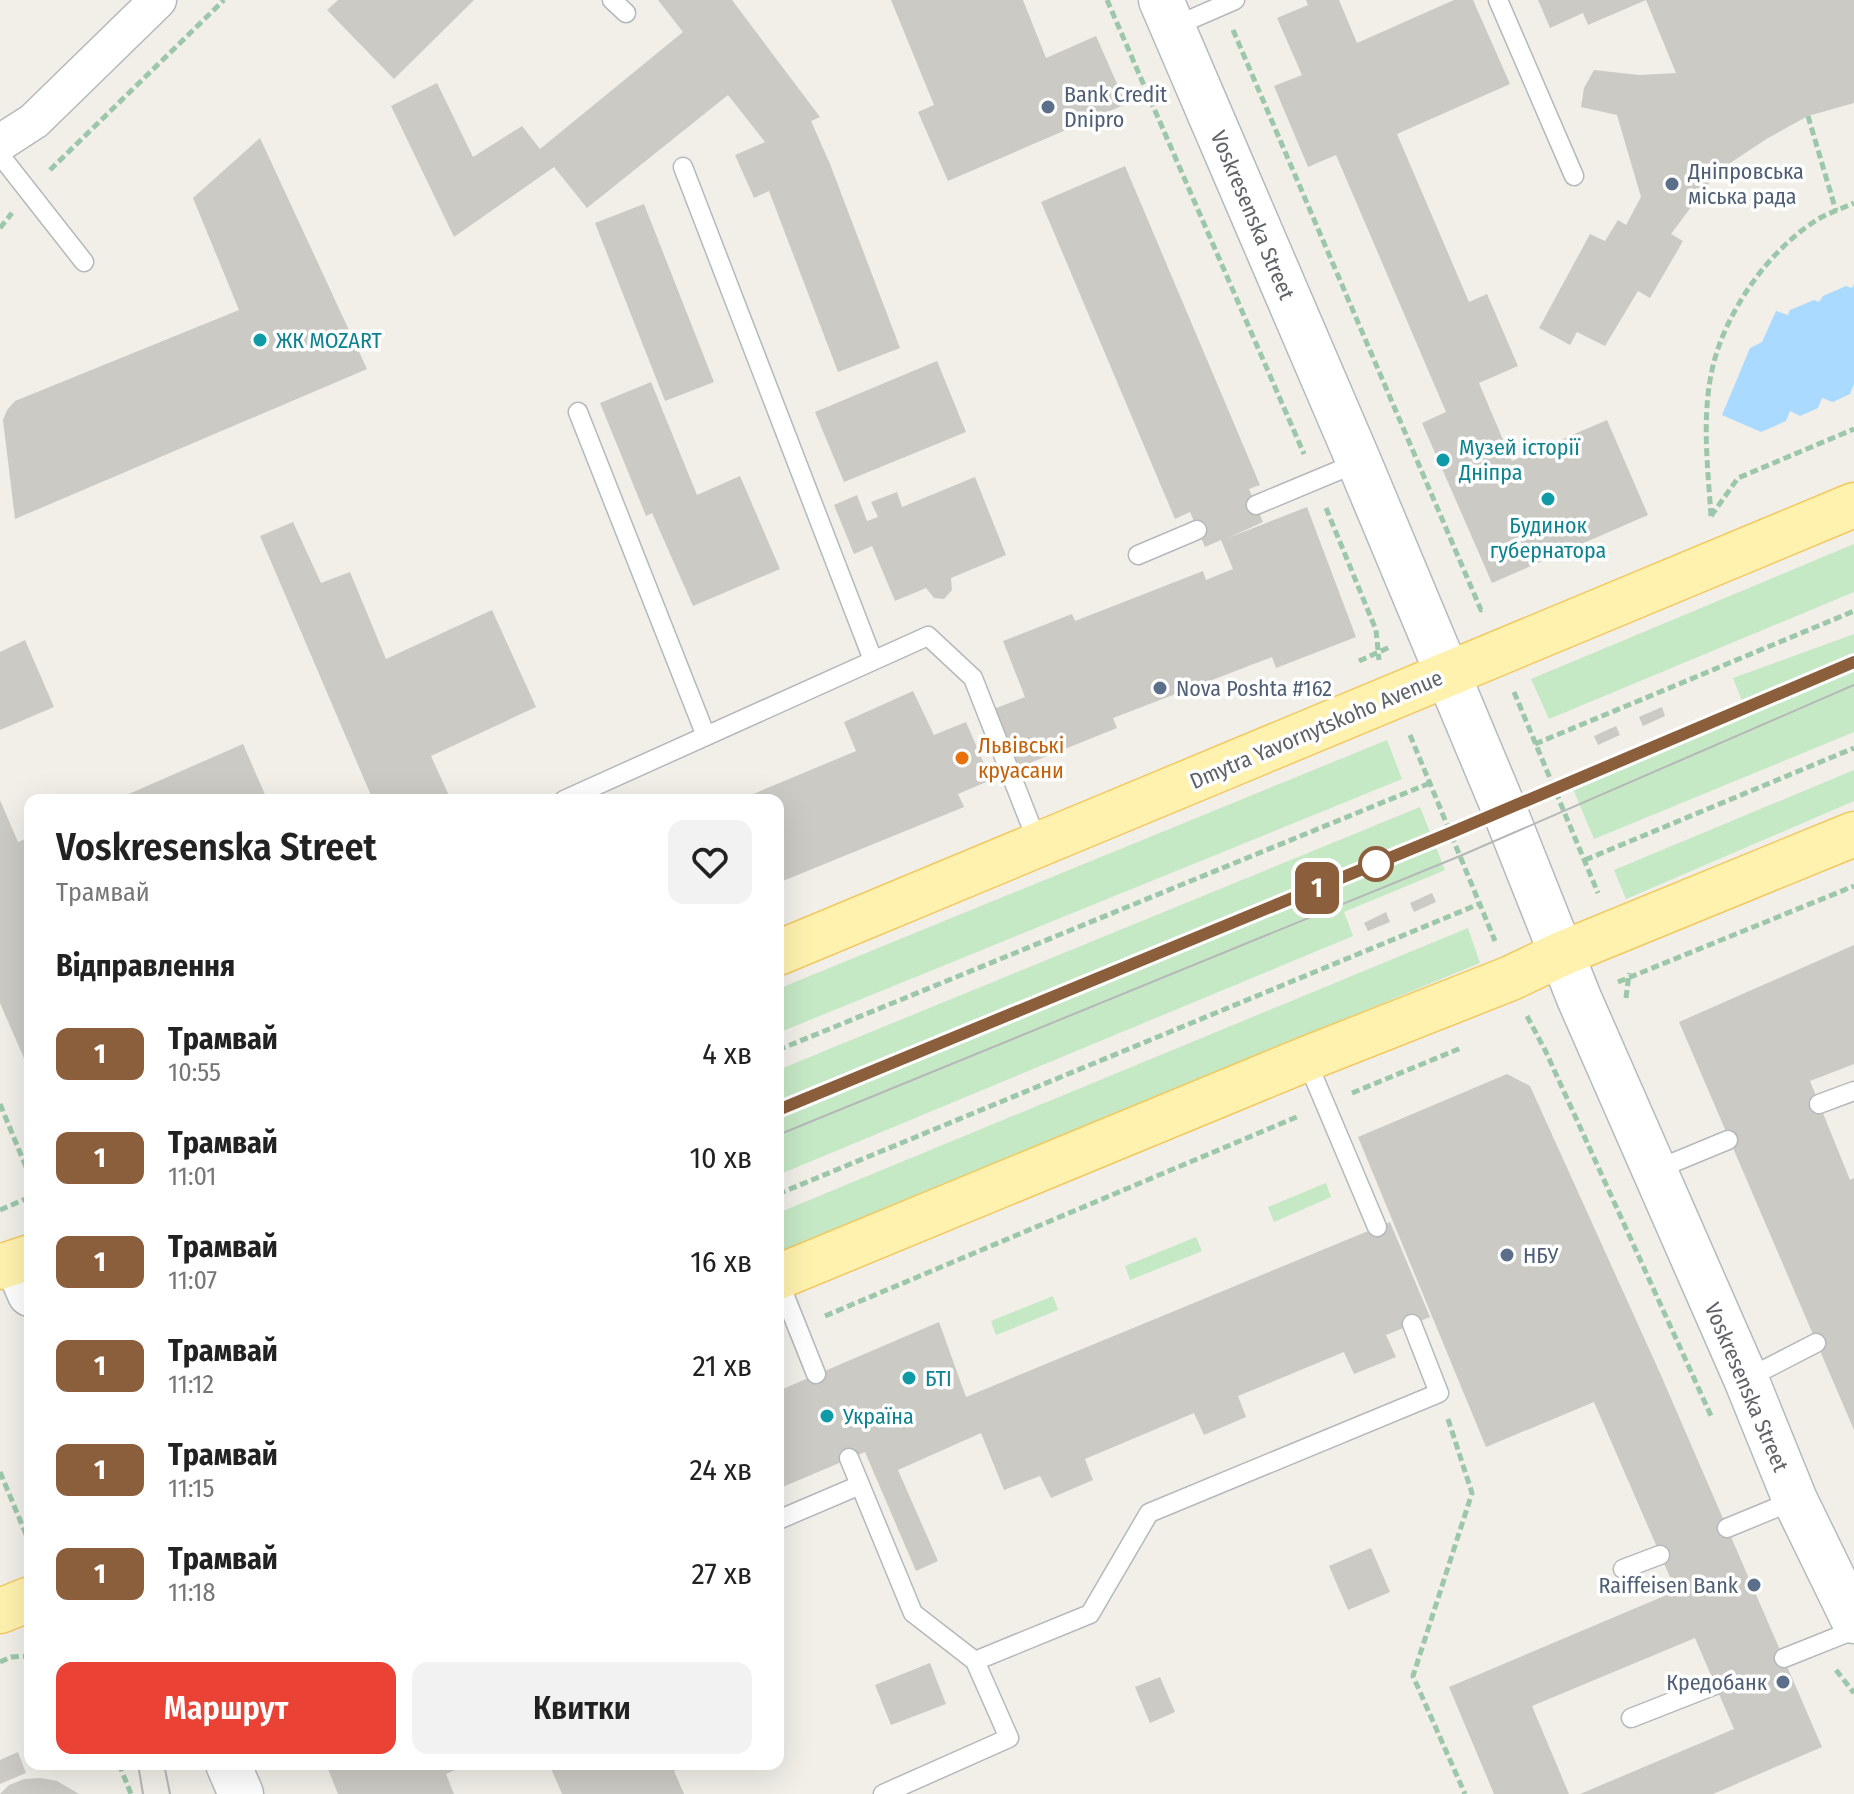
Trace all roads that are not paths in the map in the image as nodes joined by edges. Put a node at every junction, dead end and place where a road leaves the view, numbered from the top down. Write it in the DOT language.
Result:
graph roads {
  1 [pos="158,0"];
  2 [pos="612,0"];
  3 [pos="1498,0"];
  4 [pos="1228,3"];
  5 [pos="626,13"];
  6 [pos="1167,13"];
  7 [pos="0,143"];
  8 [pos="0,155"];
  9 [pos="683,167"];
  10 [pos="1574,176"];
  11 [pos="84,262"];
  12 [pos="578,412"];
  13 [pos="1359,462"];
  14 [pos="1256,505"];
  15 [pos="1854,505"];
  16 [pos="1197,530"];
  17 [pos="1138,555"];
  18 [pos="873,660"];
  19 [pos="1447,674"];
  20 [pos="706,736"];
  21 [pos="577,794"];
  22 [pos="1854,834"];
  23 [pos="1039,846"];
  24 [pos="784,951"];
  25 [pos="1561,954"];
  26 [pos="1306,1059"];
  27 [pos="1854,1091"];
  28 [pos="1819,1104"];
  29 [pos="1728,1140"];
  30 [pos="1653,1171"];
  31 [pos="1377,1227"];
  32 [pos="784,1276"];
  33 [pos="784,1293"];
  34 [pos="1412,1324"];
  35 [pos="1816,1343"];
  36 [pos="816,1374"];
  37 [pos="1746,1379"];
  38 [pos="849,1458"];
  39 [pos="860,1485"];
  40 [pos="1795,1500"];
  41 [pos="784,1517"];
  42 [pos="1727,1528"];
  43 [pos="1660,1555"];
  44 [pos="1623,1569"];
  45 [pos="24,1601"];
  46 [pos="0,1611"];
  47 [pos="1854,1621"];
  48 [pos="1854,1630"];
  49 [pos="1784,1658"];
  50 [pos="975,1661"];
  51 [pos="1715,1685"];
  52 [pos="1631,1718"];
  53 [pos="231,1770"];
  54 [pos="241,1794"];
  55 [pos="883,1794"];
  1 -- 7 [label="street"];
  2 -- 5 [label="lane"];
  3 -- 10 [label="lane"];
  4 -- 6 [label="lane"];
  6 -- 13 [label="main road, Voskresenska Street"];
  8 -- 11 [label="lane"];
  9 -- 18 [label="lane"];
  12 -- 20 [label="lane"];
  13 -- 14 [label="lane"];
  13 -- 19 [label="main road, Voskresenska Street"];
  15 -- 19 [label="main road, Dmytra Yavornytskoho Avenue"];
  16 -- 17 [label="lane"];
  18 -- 20 [label="lane"];
  18 -- 23 [label="lane"];
  19 -- 23 [label="main road, Dmytra Yavornytskoho Avenue"];
  19 -- 25 [label="main road, Voskresenska Street"];
  20 -- 21 [label="lane"];
  22 -- 25 [label="main road"];
  23 -- 24 [label="main road, Dmytra Yavornytskoho Avenue"];
  25 -- 26 [label="main road"];
  25 -- 30 [label="main road, Voskresenska Street"];
  26 -- 31 [label="lane"];
  26 -- 32 [label="main road"];
  27 -- 28 [label="lane"];
  29 -- 30 [label="lane"];
  30 -- 37 [label="main road, Voskresenska Street"];
  33 -- 36 [label="lane"];
  34 -- 50 [label="lane"];
  35 -- 37 [label="lane"];
  37 -- 40 [label="main road, Voskresenska Street"];
  38 -- 39 [label="lane"];
  39 -- 41 [label="lane"];
  39 -- 50 [label="lane"];
  40 -- 42 [label="lane"];
  40 -- 47 [label="main road, Voskresenska Street"];
  43 -- 44 [label="lane"];
  45 -- 46 [label="main road"];
  48 -- 49 [label="lane"];
  50 -- 55 [label="lane"];
  51 -- 52 [label="lane"];
  53 -- 54 [label="main road"];
}
